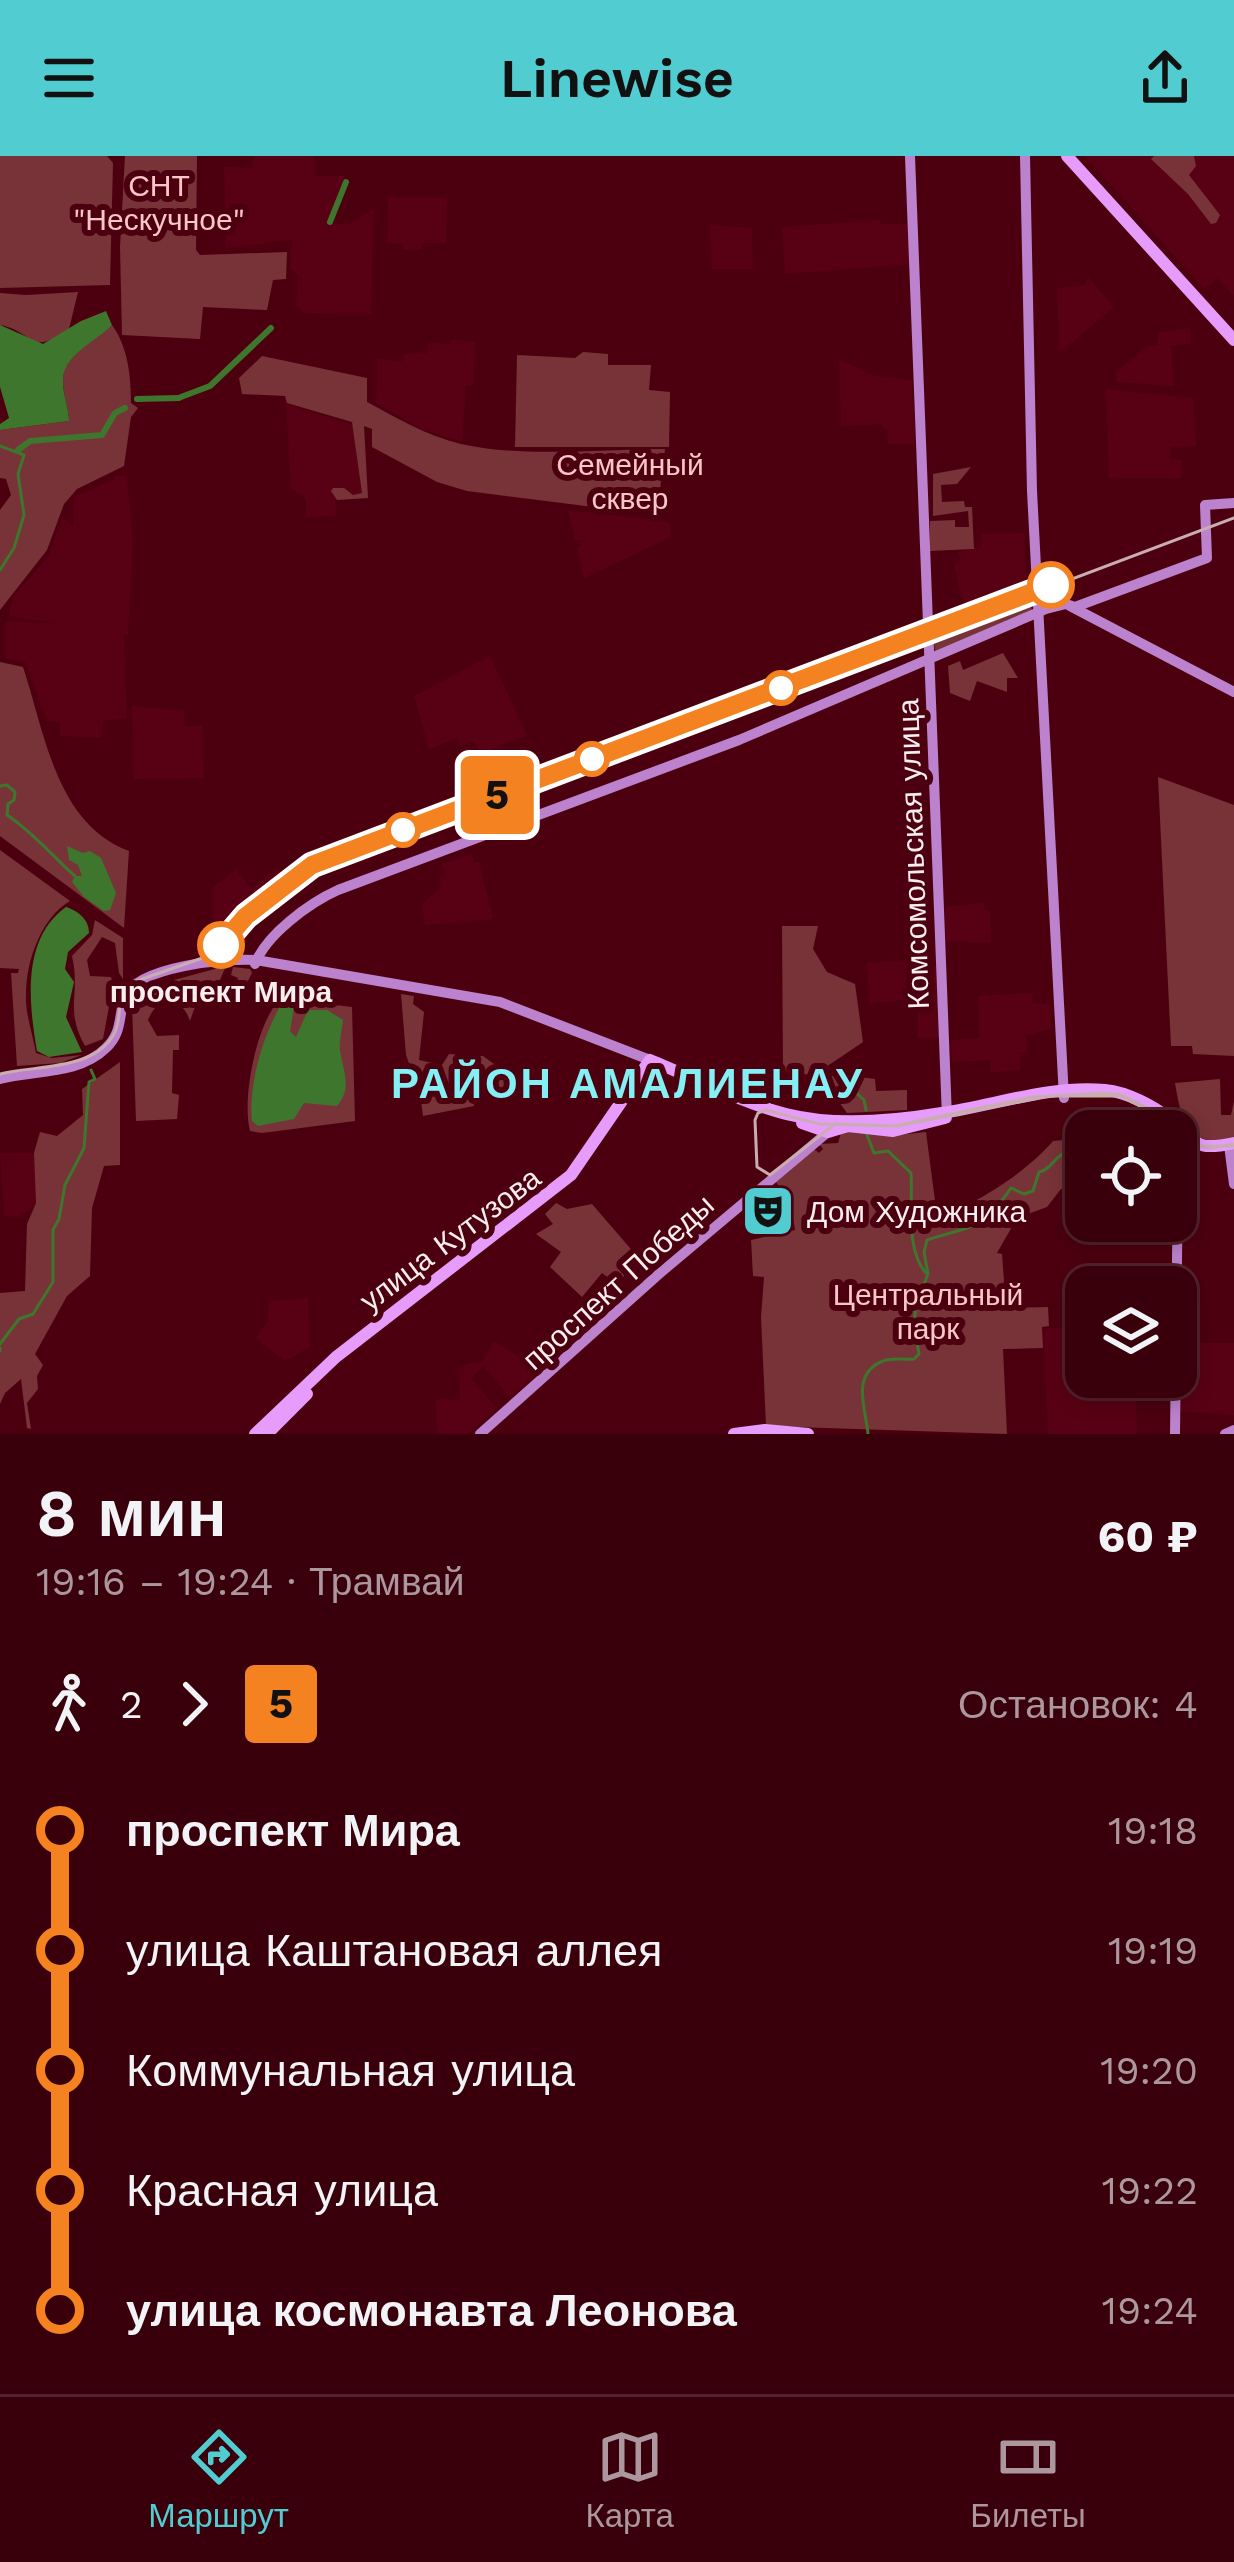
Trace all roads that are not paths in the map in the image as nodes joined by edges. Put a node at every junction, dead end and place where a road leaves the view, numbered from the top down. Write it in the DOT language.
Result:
graph roads {
  1 [pos="910,156"];
  2 [pos="1025,156"];
  3 [pos="1071,156"];
  4 [pos="1234,335"];
  5 [pos="1234,503"];
  6 [pos="1075,607"];
  7 [pos="1040,614"];
  8 [pos="930,662"];
  9 [pos="1234,692"];
  10 [pos="257,961"];
  11 [pos="157,975"];
  12 [pos="651,1062"];
  13 [pos="0,1079"];
  14 [pos="1064,1095"];
  15 [pos="1150,1110"];
  16 [pos="947,1115"];
  17 [pos="818,1120"];
  18 [pos="828,1132"];
  19 [pos="1197,1144"];
  20 [pos="1232,1146"];
  21 [pos="1234,1184"];
  22 [pos="1177,1242"];
  23 [pos="1234,1430"];
  24 [pos="255,1434"];
  25 [pos="267,1434"];
  26 [pos="480,1434"];
  27 [pos="734,1434"];
  28 [pos="808,1434"];
  29 [pos="1175,1434"];
  30 [pos="1225,1434"];
  1 -- 8 [label="main road, Комсомольская улица"];
  2 -- 7 [label="main road"];
  3 -- 4 [label="main road"];
  5 -- 6 [label="main road"];
  6 -- 7 [label="main road"];
  6 -- 9 [label="main road"];
  7 -- 8 [label="main road"];
  7 -- 14 [label="main road"];
  8 -- 10 [label="main road"];
  8 -- 16 [label="main road, Комсомольская улица"];
  10 -- 11 [label="main road"];
  10 -- 11 [label="main road"];
  10 -- 12 [label="main road"];
  11 -- 13 [label="main road"];
  12 -- 17 [label="main road"];
  12 -- 18 [label="main road"];
  12 -- 24 [label="main road, улица Кутузова"];
  12 -- 25 [label="main road, улица Кутузова"];
  14 -- 15 [label="main road"];
  14 -- 16 [label="main road"];
  16 -- 17 [label="main road"];
  16 -- 18 [label="main road"];
  17 -- 18 [label="main road"];
  18 -- 26 [label="main road, проспект Победы"];
  19 -- 20 [label="main road"];
  20 -- 21 [label="main road"];
  22 -- 29 [label="main road"];
  23 -- 30 [label="main road"];
  27 -- 28 [label="main road"];
}
